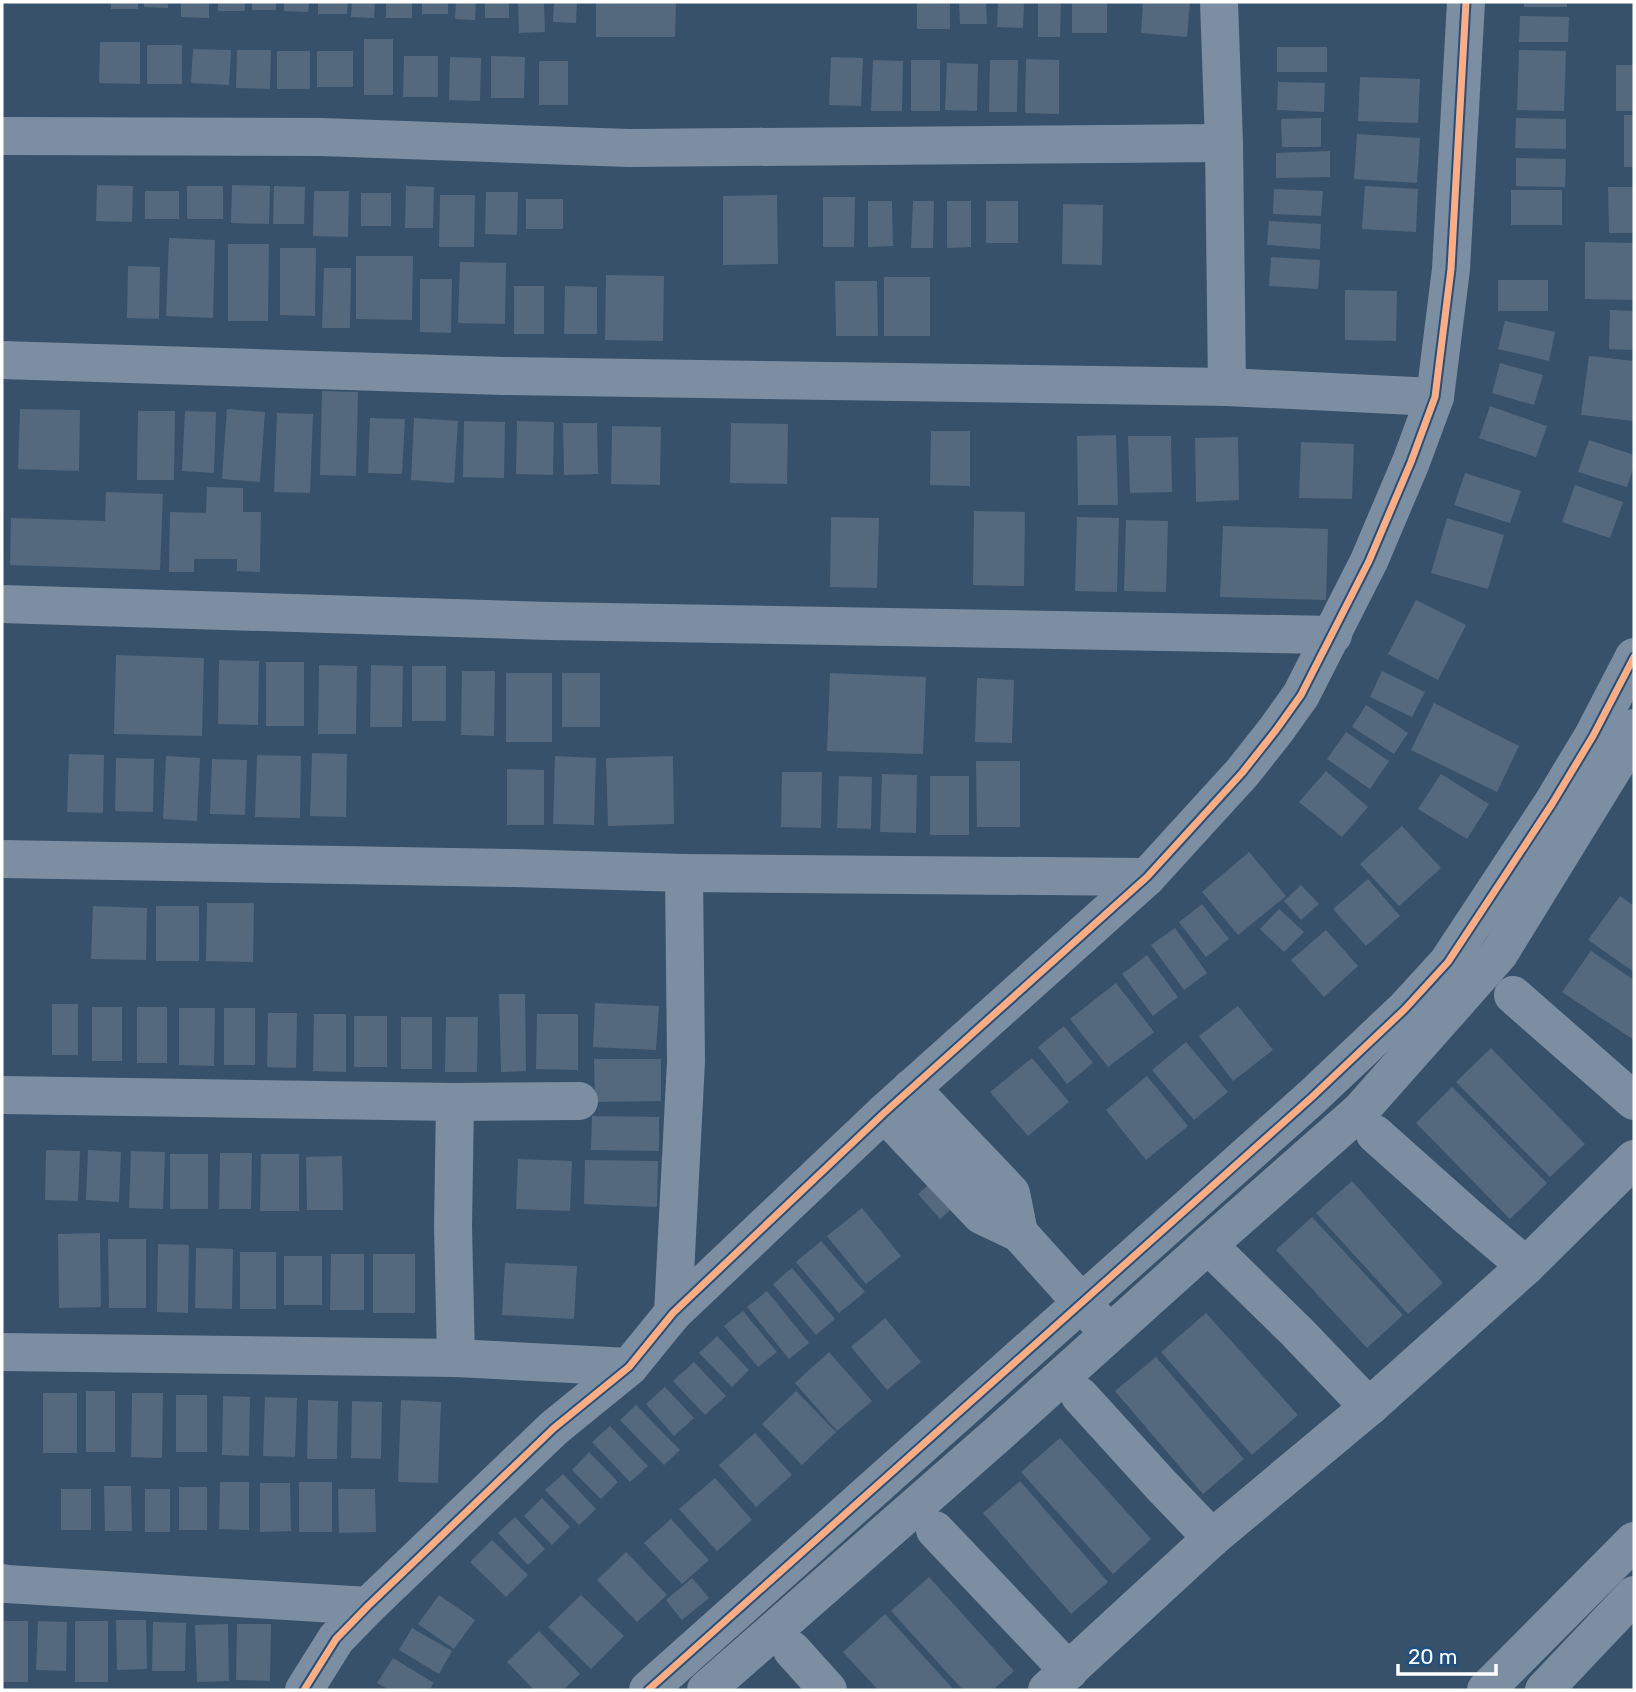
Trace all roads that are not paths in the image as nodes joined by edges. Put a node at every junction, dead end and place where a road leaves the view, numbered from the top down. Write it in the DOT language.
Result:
graph roads {
  1 [pos="1219,2"];
  2 [pos="1466,2"];
  3 [pos="2,136"];
  4 [pos="1224,143"];
  5 [pos="2,360"];
  6 [pos="1227,387"];
  7 [pos="1435,397"];
  8 [pos="2,604"];
  9 [pos="1333,635"];
  10 [pos="1634,657"];
  11 [pos="1634,728"];
  12 [pos="2,859"];
  13 [pos="684,873"];
  14 [pos="1147,877"];
  15 [pos="1513,995"];
  16 [pos="2,1095"];
  17 [pos="897,1100"];
  18 [pos="579,1101"];
  19 [pos="1634,1101"];
  20 [pos="455,1102"];
  21 [pos="1375,1134"];
  22 [pos="1634,1159"];
  23 [pos="1208,1245"];
  24 [pos="1526,1266"];
  25 [pos="1082,1304"];
  26 [pos="673,1313"];
  27 [pos="1111,1334"];
  28 [pos="2,1352"];
  29 [pos="456,1358"];
  30 [pos="629,1367"];
  31 [pos="1080,1396"];
  32 [pos="1369,1407"];
  33 [pos="935,1530"];
  34 [pos="1212,1538"];
  35 [pos="1634,1541"];
  36 [pos="2,1583"];
  37 [pos="1634,1595"];
  38 [pos="368,1606"];
  39 [pos="792,1650"];
  40 [pos="1058,1681"];
  41 [pos="304,1690"];
  42 [pos="648,1690"];
  43 [pos="706,1690"];
  44 [pos="828,1690"];
  45 [pos="1486,1690"];
  46 [pos="1544,1690"];
  1 -- 4 [label="street"];
  2 -- 7 [label="street"];
  3 -- 4 [label="street"];
  4 -- 6 [label="street"];
  5 -- 6 [label="street"];
  6 -- 7 [label="street"];
  7 -- 9 [label="street"];
  8 -- 9 [label="street"];
  9 -- 14 [label="street"];
  10 -- 25 [label="street"];
  11 -- 23 [label="street"];
  12 -- 13 [label="street"];
  13 -- 14 [label="street"];
  13 -- 26 [label="street"];
  14 -- 17 [label="street"];
  15 -- 19 [label="street"];
  16 -- 20 [label="street"];
  17 -- 25 [label="street"];
  17 -- 26 [label="street"];
  18 -- 20 [label="street"];
  20 -- 29 [label="street"];
  21 -- 24 [label="street"];
  22 -- 24 [label="street"];
  23 -- 27 [label="street"];
  23 -- 32 [label="street"];
  24 -- 32 [label="street"];
  25 -- 27 [label="street"];
  25 -- 42 [label="street"];
  26 -- 30 [label="street"];
  27 -- 43 [label="street"];
  28 -- 29 [label="street"];
  29 -- 30 [label="street"];
  30 -- 38 [label="street"];
  31 -- 34 [label="street"];
  32 -- 34 [label="street"];
  33 -- 40 [label="street"];
  34 -- 40 [label="street"];
  35 -- 45 [label="street"];
  36 -- 38 [label="street"];
  37 -- 46 [label="street"];
  38 -- 41 [label="street"];
  39 -- 44 [label="street"];
}
